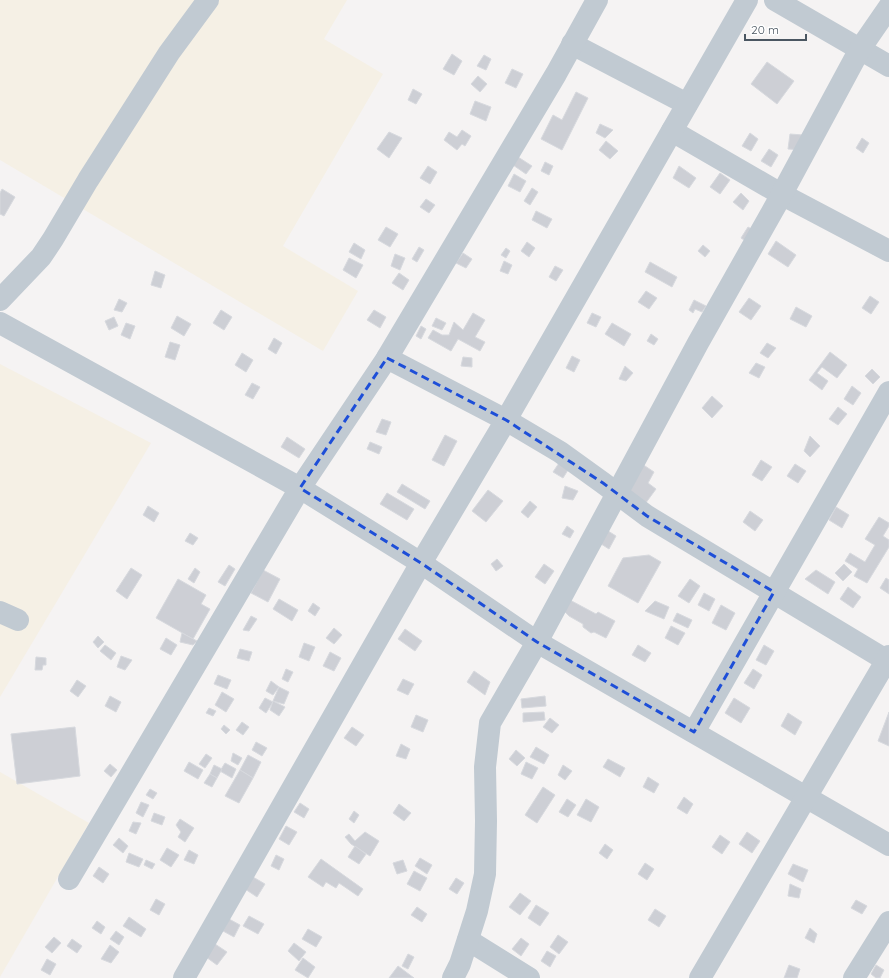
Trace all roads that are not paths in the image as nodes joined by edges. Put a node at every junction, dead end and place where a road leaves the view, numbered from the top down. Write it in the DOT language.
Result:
graph roads {
  1 [pos="208,0"];
  2 [pos="597,0"];
  3 [pos="747,0"];
  4 [pos="775,0"];
  5 [pos="889,7"];
  6 [pos="572,44"];
  7 [pos="860,49"];
  8 [pos="889,66"];
  9 [pos="687,104"];
  10 [pos="672,131"];
  11 [pos="781,194"];
  12 [pos="889,251"];
  13 [pos="0,300"];
  14 [pos="0,323"];
  15 [pos="387,358"];
  16 [pos="889,392"];
  17 [pos="506,420"];
  18 [pos="300,488"];
  19 [pos="617,493"];
  20 [pos="421,563"];
  21 [pos="774,592"];
  22 [pos="537,642"];
  23 [pos="888,658"];
  24 [pos="694,732"];
  25 [pos="806,797"];
  26 [pos="889,845"];
  27 [pos="69,879"];
  28 [pos="889,922"];
  29 [pos="468,940"];
  30 [pos="184,978"];
  31 [pos="453,978"];
  32 [pos="529,978"];
  33 [pos="700,978"];
  34 [pos="854,978"];
  1 -- 13 [label="street"];
  2 -- 6 [label="street"];
  3 -- 9 [label="street"];
  4 -- 7 [label="street"];
  5 -- 7 [label="street"];
  6 -- 9 [label="street"];
  6 -- 15 [label="street"];
  7 -- 8 [label="street"];
  7 -- 11 [label="street"];
  9 -- 10 [label="street"];
  10 -- 11 [label="street"];
  10 -- 17 [label="street"];
  11 -- 12 [label="street"];
  11 -- 19 [label="street"];
  14 -- 18 [label="street"];
  15 -- 17 [label="street"];
  15 -- 18 [label="street"];
  16 -- 21 [label="street"];
  17 -- 19 [label="street"];
  17 -- 20 [label="street"];
  18 -- 20 [label="street"];
  18 -- 27 [label="street"];
  19 -- 21 [label="street"];
  19 -- 22 [label="street"];
  20 -- 22 [label="street"];
  20 -- 30 [label="street"];
  21 -- 23 [label="street"];
  21 -- 24 [label="street"];
  22 -- 24 [label="street"];
  22 -- 29 [label="street"];
  23 -- 25 [label="street"];
  24 -- 25 [label="street"];
  25 -- 26 [label="street"];
  25 -- 33 [label="street"];
  28 -- 34 [label="street"];
  29 -- 31 [label="street"];
  29 -- 32 [label="street"];
}
